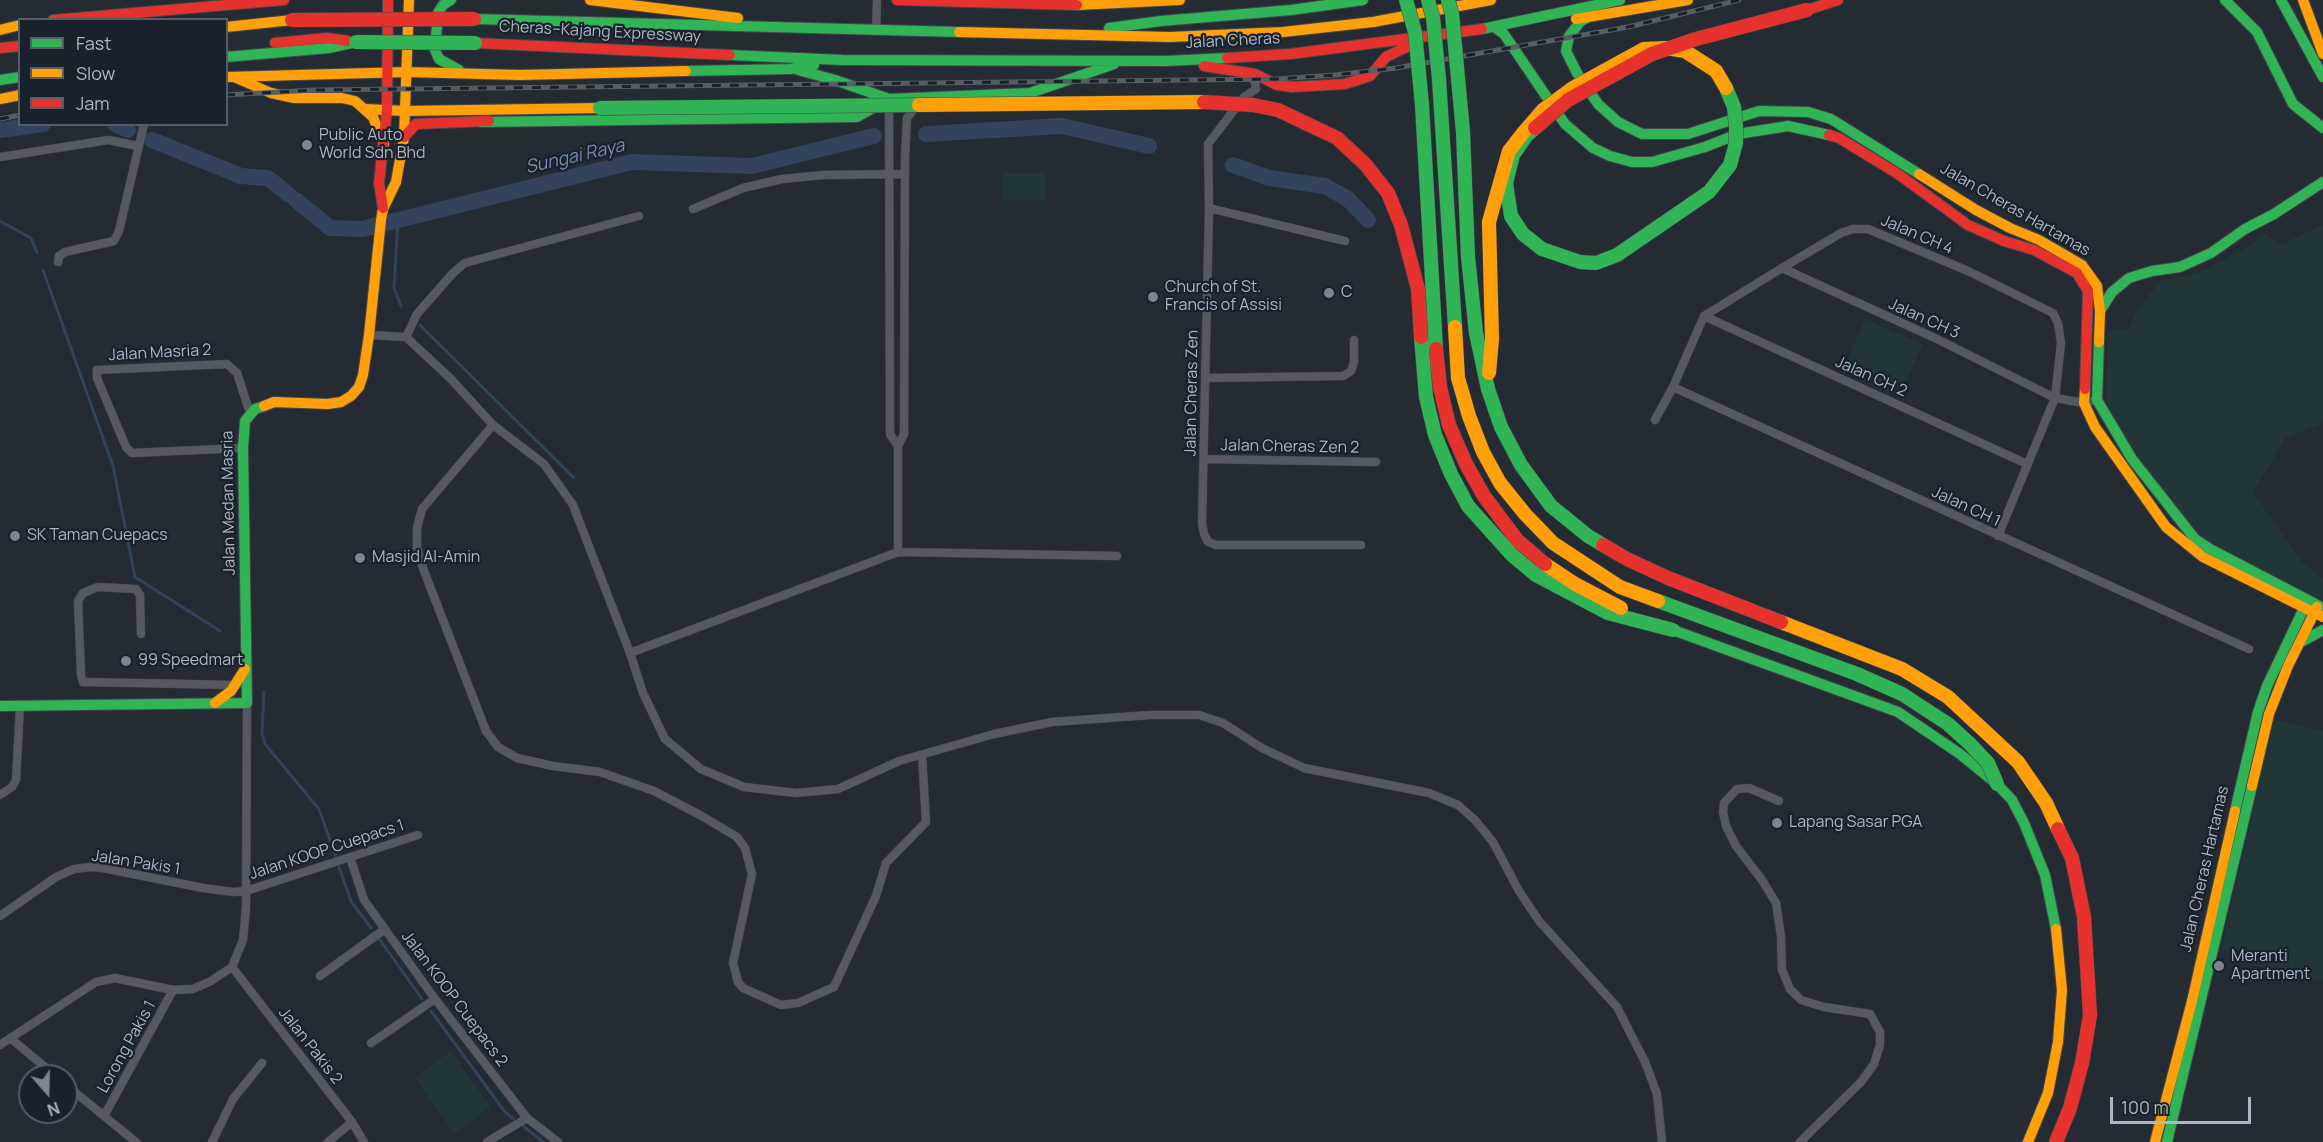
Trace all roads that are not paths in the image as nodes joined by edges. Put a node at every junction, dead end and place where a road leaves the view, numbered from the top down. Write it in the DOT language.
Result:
graph roads {
  1 [pos="160,0"];
  2 [pos="284,0"];
  3 [pos="388,0"];
  4 [pos="409,0"];
  5 [pos="451,0"];
  6 [pos="590,0"];
  7 [pos="877,0"];
  8 [pos="897,0"];
  9 [pos="1180,0"];
  10 [pos="1363,0"];
  11 [pos="1406,0"];
  12 [pos="1428,0"];
  13 [pos="1437,0"];
  14 [pos="1448,0"];
  15 [pos="1491,0"];
  16 [pos="1620,0"];
  17 [pos="1688,0"];
  18 [pos="1838,0"];
  19 [pos="2225,0"];
  20 [pos="2281,0"];
  21 [pos="2303,0"];
  22 [pos="110,14"];
  23 [pos="1590,16"];
  24 [pos="71,18"];
  25 [pos="1532,20"];
  26 [pos="1373,22"];
  27 [pos="18,26"];
  28 [pos="228,27"];
  29 [pos="1494,27"];
  30 [pos="821,28"];
  31 [pos="0,30"];
  32 [pos="876,30"];
  33 [pos="1071,33"];
  34 [pos="1435,34"];
  35 [pos="356,42"];
  36 [pos="18,46"];
  37 [pos="0,48"];
  38 [pos="228,48"];
  39 [pos="2322,52"];
  40 [pos="228,57"];
  41 [pos="843,60"];
  42 [pos="1122,61"];
  43 [pos="1166,61"];
  44 [pos="790,69"];
  45 [pos="387,72"];
  46 [pos="407,72"];
  47 [pos="1245,72"];
  48 [pos="467,73"];
  49 [pos="2323,76"];
  50 [pos="18,77"];
  51 [pos="230,77"];
  52 [pos="0,80"];
  53 [pos="1292,87"];
  54 [pos="924,96"];
  55 [pos="1244,97"];
  56 [pos="889,99"];
  57 [pos="366,108"];
  58 [pos="387,110"];
  59 [pos="553,110"];
  60 [pos="405,111"];
  61 [pos="481,122"];
  62 [pos="142,127"];
  63 [pos="2323,128"];
  64 [pos="404,138"];
  65 [pos="384,144"];
  66 [pos="138,146"];
  67 [pos="0,157"];
  68 [pos="890,174"];
  69 [pos="905,174"];
  70 [pos="1923,176"];
  71 [pos="2323,182"];
  72 [pos="1209,208"];
  73 [pos="693,209"];
  74 [pos="1948,210"];
  75 [pos="382,214"];
  76 [pos="639,216"];
  77 [pos="1345,241"];
  78 [pos="58,262"];
  79 [pos="1782,268"];
  80 [pos="2100,312"];
  81 [pos="1704,316"];
  82 [pos="369,335"];
  83 [pos="406,337"];
  84 [pos="1354,340"];
  85 [pos="1205,378"];
  86 [pos="1673,387"];
  87 [pos="1488,389"];
  88 [pos="2055,398"];
  89 [pos="2091,401"];
  90 [pos="250,413"];
  91 [pos="1655,420"];
  92 [pos="493,425"];
  93 [pos="898,446"];
  94 [pos="243,448"];
  95 [pos="1204,459"];
  96 [pos="1376,462"];
  97 [pos="2027,464"];
  98 [pos="1998,536"];
  99 [pos="1361,545"];
  100 [pos="898,552"];
  101 [pos="1117,556"];
  102 [pos="2315,609"];
  103 [pos="1673,630"];
  104 [pos="2323,630"];
  105 [pos="141,634"];
  106 [pos="2299,644"];
  107 [pos="2249,649"];
  108 [pos="630,653"];
  109 [pos="248,662"];
  110 [pos="2283,664"];
  111 [pos="237,685"];
  112 [pos="247,703"];
  113 [pos="214,704"];
  114 [pos="0,706"];
  115 [pos="20,706"];
  116 [pos="922,755"];
  117 [pos="1998,783"];
  118 [pos="0,795"];
  119 [pos="1779,801"];
  120 [pos="418,835"];
  121 [pos="2234,838"];
  122 [pos="350,857"];
  123 [pos="246,891"];
  124 [pos="0,916"];
  125 [pos="385,929"];
  126 [pos="232,967"];
  127 [pos="320,976"];
  128 [pos="173,990"];
  129 [pos="435,999"];
  130 [pos="10,1038"];
  131 [pos="371,1043"];
  132 [pos="0,1045"];
  133 [pos="41,1064"];
  134 [pos="262,1064"];
  135 [pos="78,1095"];
  136 [pos="104,1116"];
  137 [pos="527,1118"];
  138 [pos="352,1122"];
  139 [pos="136,1142"];
  140 [pos="212,1142"];
  141 [pos="328,1142"];
  142 [pos="364,1142"];
  143 [pos="487,1142"];
  144 [pos="558,1142"];
  145 [pos="1662,1142"];
  146 [pos="1800,1142"];
  147 [pos="2028,1142"];
  148 [pos="2056,1142"];
  149 [pos="2155,1142"];
  150 [pos="2167,1142"];
  1 -- 22 [label="main road"];
  2 -- 22 [label="main road"];
  3 -- 45 [label="main road, Jalan Medan Masria"];
  4 -- 46 [label="main road, Jalan Medan Masria"];
  5 -- 48 [label="main road"];
  6 -- 30 [label="main road"];
  7 -- 32 [label="street"];
  8 -- 9 [label="main road"];
  10 -- 33 [label="main road"];
  11 -- 103 [label="main road, bridge"];
  12 -- 117 [label="main road, bridge"];
  13 -- 26 [label="main road"];
  14 -- 87 [label="main road, bridge"];
  15 -- 26 [label="main road, Jalan Cheras"];
  16 -- 25 [label="main road, Jalan Cheras"];
  17 -- 23 [label="main road"];
  18 -- 87 [label="main road, bridge"];
  19 -- 63 [label="main road"];
  20 -- 49 [label="main road"];
  21 -- 39 [label="main road"];
  22 -- 24 [label="main road"];
  23 -- 25 [label="main road"];
  23 -- 70 [label="main road, Jalan Cheras Hartamas"];
  25 -- 29 [label="main road, Jalan Cheras"];
  26 -- 33 [label="main road, Jalan Cheras"];
  27 -- 31 [label="main road"];
  28 -- 30 [label="main road, Cheras–Kajang Expressway, bridge"];
  29 -- 34 [label="main road, Jalan Cheras"];
  29 -- 74 [label="main road, Jalan Cheras Hartamas"];
  30 -- 32 [label="main road, Jalan Cheras"];
  32 -- 33 [label="main road, Jalan Cheras"];
  34 -- 43 [label="main road, Jalan Cheras"];
  34 -- 53 [label="main road"];
  35 -- 38 [label="main road"];
  35 -- 40 [label="main road"];
  35 -- 41 [label="main road, Cheras–Kajang Expressway, bridge"];
  36 -- 37 [label="main road"];
  41 -- 42 [label="main road, Jalan Cheras"];
  41 -- 44 [label="main road"];
  42 -- 43 [label="main road, Jalan Cheras"];
  42 -- 54 [label="main road"];
  43 -- 47 [label="main road"];
  44 -- 48 [label="main road"];
  44 -- 56 [label="main road"];
  45 -- 46 [label="main road"];
  45 -- 51 [label="main road"];
  45 -- 58 [label="main road, Jalan Medan Masria"];
  46 -- 48 [label="main road"];
  46 -- 60 [label="main road, Jalan Medan Masria"];
  47 -- 53 [label="main road"];
  47 -- 55 [label="street"];
  50 -- 52 [label="main road"];
  51 -- 57 [label="main road"];
  53 -- 55 [label="street"];
  54 -- 56 [label="main road"];
  54 -- 69 [label="street"];
  55 -- 72 [label="street, Jalan Cheras Zen"];
  56 -- 61 [label="main road"];
  56 -- 68 [label="street"];
  57 -- 58 [label="main road"];
  57 -- 65 [label="main road"];
  58 -- 60 [label="main road"];
  58 -- 65 [label="main road, Jalan Medan Masria"];
  59 -- 60 [label="main road"];
  59 -- 61 [label="main road"];
  59 -- 103 [label="main road, bridge"];
  60 -- 64 [label="main road, Jalan Medan Masria"];
  61 -- 64 [label="main road"];
  62 -- 66 [label="street"];
  64 -- 75 [label="main road, Jalan Medan Masria"];
  65 -- 75 [label="main road, Jalan Medan Masria"];
  66 -- 67 [label="street"];
  66 -- 78 [label="street"];
  68 -- 69 [label="street"];
  68 -- 73 [label="street"];
  68 -- 93 [label="street"];
  69 -- 93 [label="street"];
  70 -- 74 [label="main road"];
  70 -- 80 [label="main road, Jalan Cheras Hartamas"];
  71 -- 80 [label="main road"];
  72 -- 77 [label="street"];
  72 -- 85 [label="street, Jalan Cheras Zen"];
  74 -- 89 [label="main road, Jalan Cheras Hartamas"];
  75 -- 82 [label="main road, Jalan Medan Masria"];
  76 -- 83 [label="street"];
  79 -- 81 [label="street, Jalan CH 4"];
  79 -- 88 [label="street, Jalan CH 3"];
  79 -- 88 [label="street, Jalan CH 4"];
  80 -- 89 [label="main road, Jalan Cheras Hartamas"];
  81 -- 86 [label="street"];
  81 -- 97 [label="street, Jalan CH 2"];
  82 -- 83 [label="street"];
  82 -- 90 [label="main road, Jalan Medan Masria"];
  83 -- 92 [label="street"];
  84 -- 85 [label="street"];
  85 -- 95 [label="street, Jalan Cheras Zen"];
  86 -- 91 [label="street"];
  86 -- 98 [label="street, Jalan CH 1"];
  87 -- 148 [label="main road, bridge"];
  88 -- 89 [label="street, Jalan CH 3"];
  88 -- 97 [label="street, Jalan CH 4"];
  89 -- 102 [label="main road, Jalan Cheras Hartamas"];
  90 -- 94 [label="main road, Jalan Medan Masria"];
  90 -- 94 [label="street, Jalan Masria 2"];
  92 -- 108 [label="street"];
  92 -- 116 [label="street"];
  93 -- 100 [label="street"];
  94 -- 109 [label="main road, Jalan Medan Masria"];
  95 -- 96 [label="street, Jalan Cheras Zen 2"];
  95 -- 99 [label="street, Jalan Cheras Zen"];
  97 -- 98 [label="street, Jalan CH 4"];
  98 -- 107 [label="street, Jalan CH 1"];
  100 -- 101 [label="street"];
  100 -- 108 [label="street"];
  102 -- 106 [label="main road, Jalan Cheras Hartamas"];
  102 -- 110 [label="main road, Jalan Cheras Hartamas"];
  103 -- 117 [label="main road, bridge"];
  104 -- 106 [label="main road"];
  105 -- 111 [label="street"];
  106 -- 110 [label="main road, Jalan Cheras Hartamas"];
  108 -- 116 [label="street"];
  109 -- 111 [label="main road"];
  109 -- 112 [label="main road, Jalan Medan Masria"];
  110 -- 121 [label="main road, Jalan Cheras Hartamas"];
  111 -- 113 [label="main road"];
  112 -- 113 [label="main road"];
  112 -- 123 [label="street, Jalan Medan Masria"];
  113 -- 115 [label="main road"];
  114 -- 115 [label="main road"];
  115 -- 118 [label="street"];
  116 -- 145 [label="street"];
  117 -- 147 [label="main road"];
  119 -- 146 [label="street"];
  120 -- 122 [label="street, Jalan KOOP Cuepacs 1"];
  121 -- 149 [label="main road, Jalan Cheras Hartamas"];
  121 -- 150 [label="main road, Jalan Cheras Hartamas"];
  122 -- 123 [label="street, Jalan KOOP Cuepacs 1"];
  122 -- 125 [label="street, Jalan KOOP Cuepacs 2"];
  123 -- 124 [label="street, Jalan Pakis 1"];
  123 -- 126 [label="street, Jalan Medan Masria"];
  125 -- 127 [label="street"];
  125 -- 129 [label="street, Jalan KOOP Cuepacs 2"];
  126 -- 128 [label="street"];
  126 -- 138 [label="street, Jalan Pakis 2"];
  128 -- 130 [label="street"];
  128 -- 136 [label="street, Lorong Pakis 1"];
  129 -- 131 [label="street"];
  129 -- 137 [label="street, Jalan KOOP Cuepacs 2"];
  130 -- 132 [label="street"];
  130 -- 133 [label="street"];
  134 -- 140 [label="street"];
  135 -- 136 [label="street"];
  136 -- 139 [label="street"];
  137 -- 143 [label="street"];
  137 -- 144 [label="street, Jalan KOOP Cuepacs 2"];
  138 -- 141 [label="street"];
  138 -- 142 [label="street, Jalan Pakis 2"];
}
